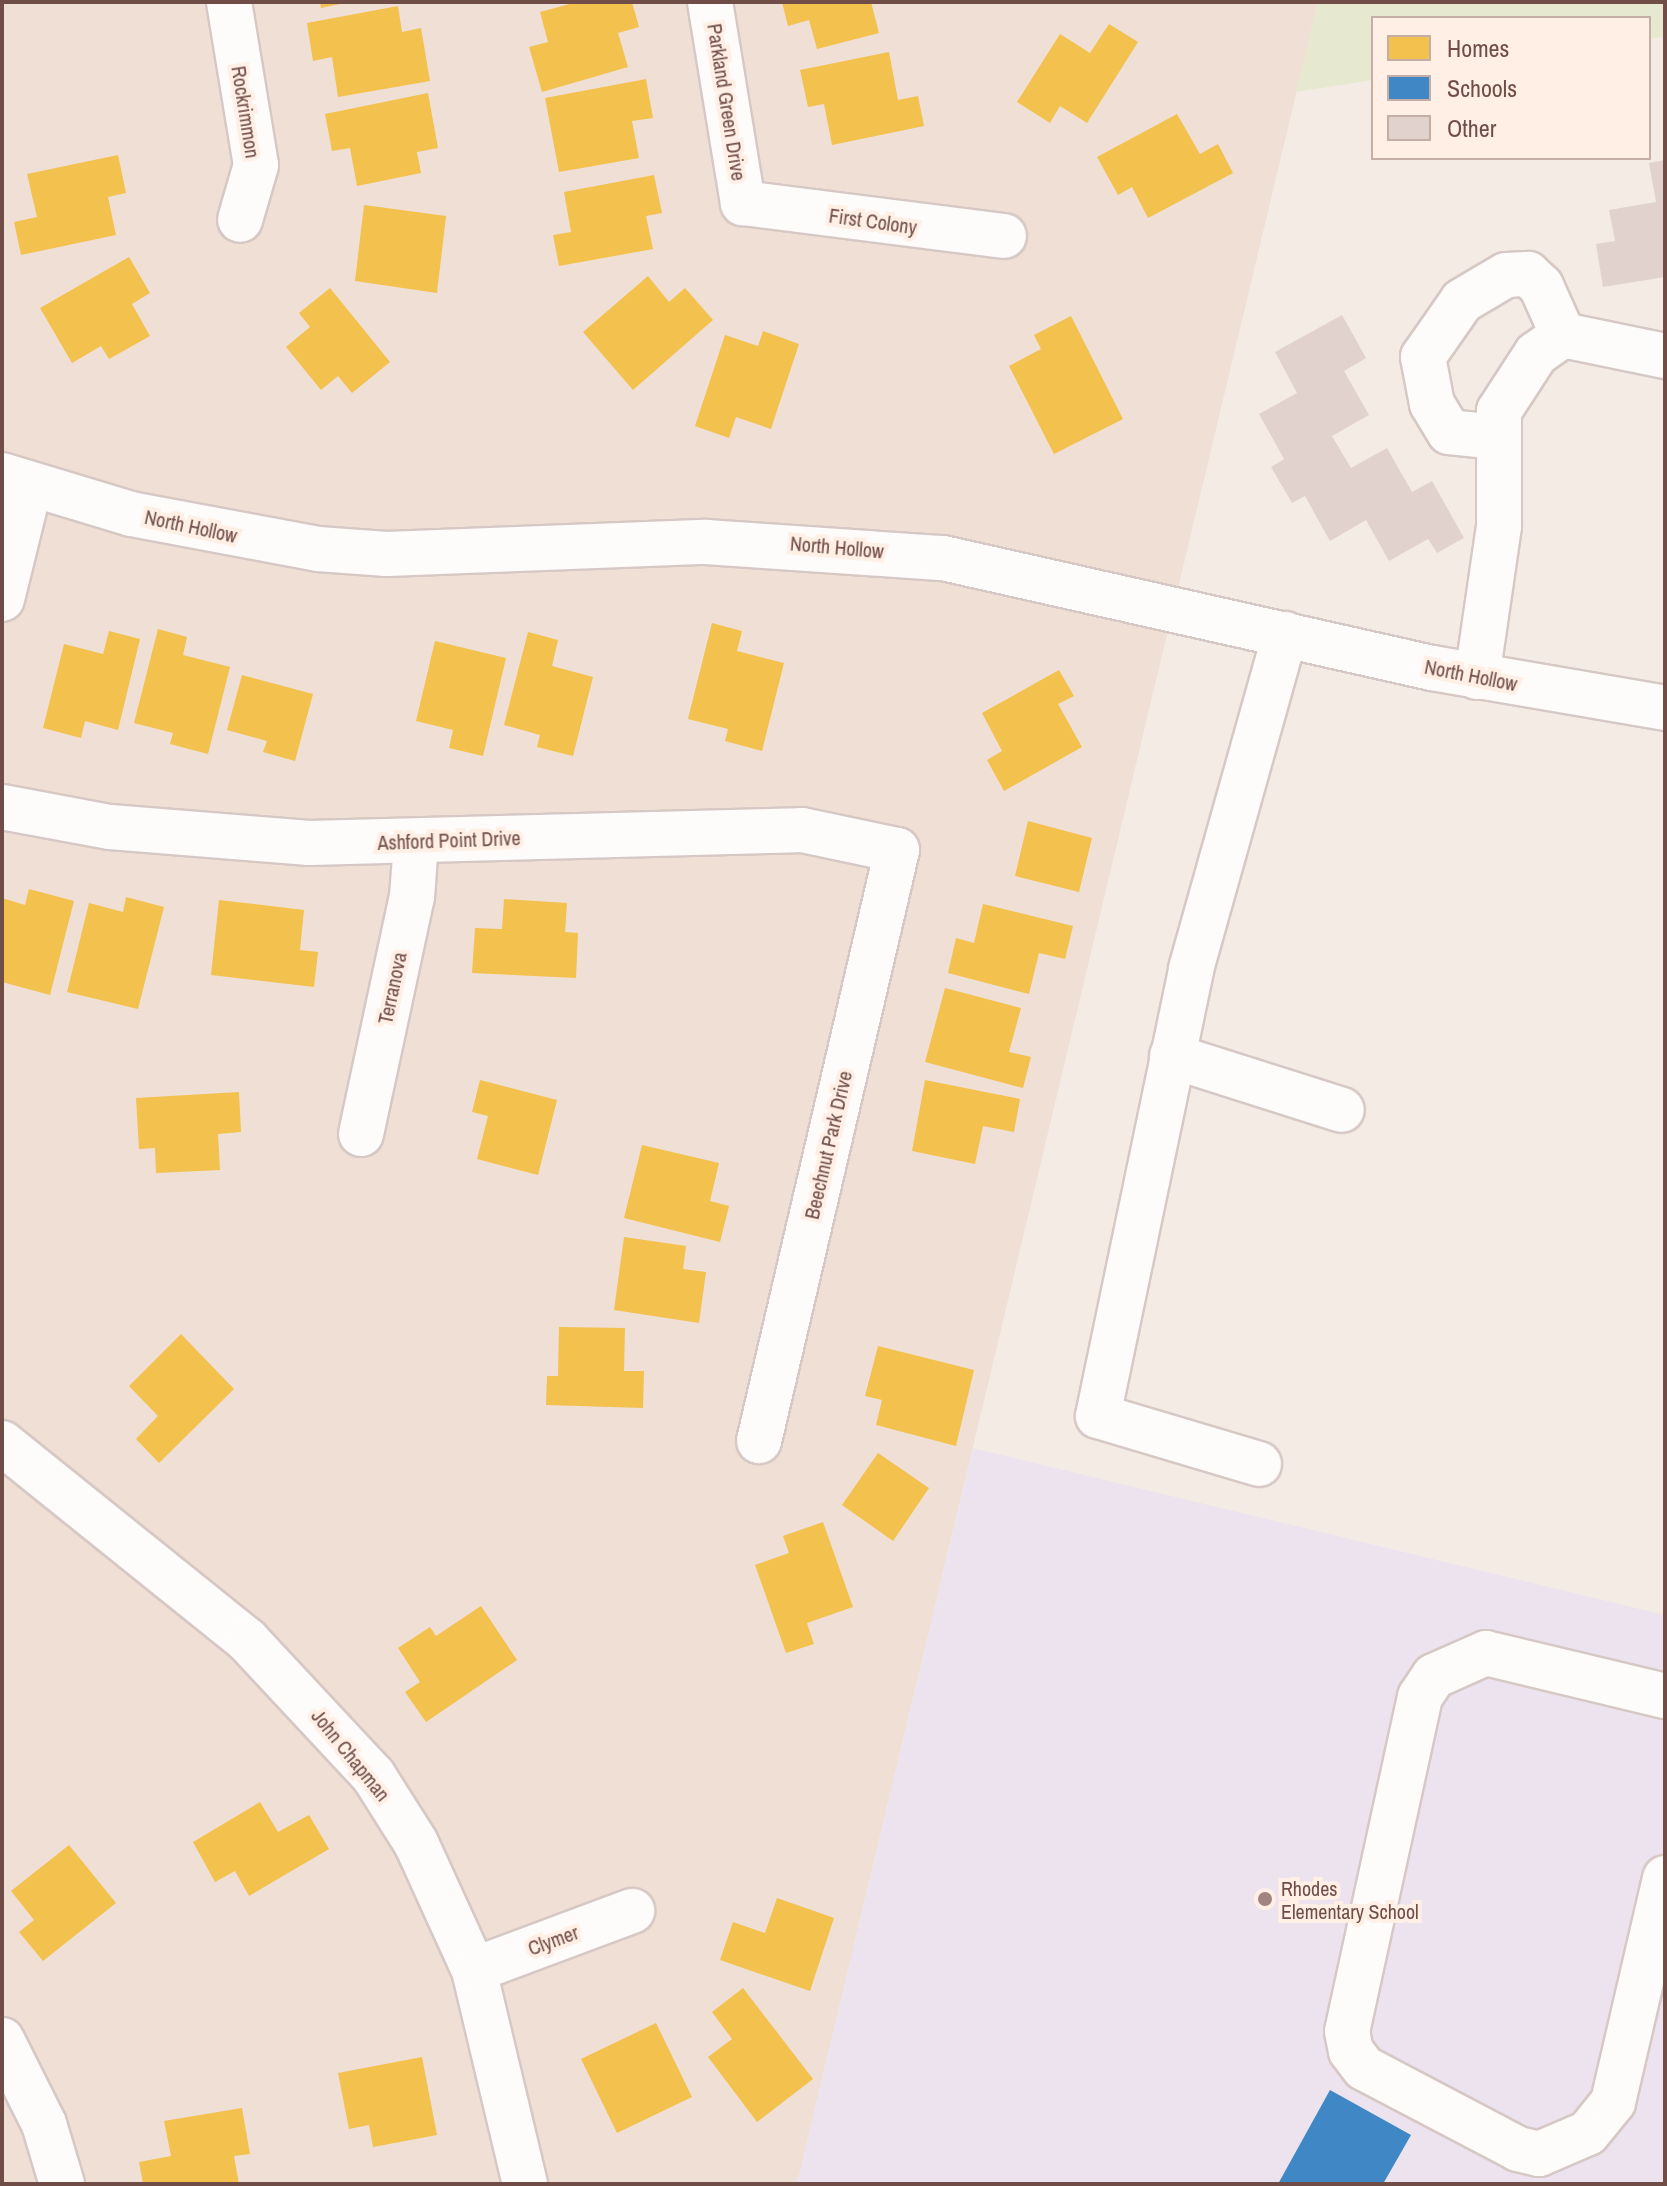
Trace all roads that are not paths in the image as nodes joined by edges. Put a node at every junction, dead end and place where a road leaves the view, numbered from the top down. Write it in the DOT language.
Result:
graph roads {
  1 [pos="229,2"];
  2 [pos="710,2"];
  3 [pos="743,203"];
  4 [pos="240,220"];
  5 [pos="1004,236"];
  6 [pos="1563,335"];
  7 [pos="1665,356"];
  8 [pos="1498,437"];
  9 [pos="16,480"];
  10 [pos="2,599"];
  11 [pos="1285,634"];
  12 [pos="1477,677"];
  13 [pos="1665,708"];
  14 [pos="2,807"];
  15 [pos="416,842"];
  16 [pos="897,850"];
  17 [pos="1172,1056"];
  18 [pos="1342,1110"];
  19 [pos="361,1134"];
  20 [pos="759,1441"];
  21 [pos="2,1443"];
  22 [pos="1259,1464"];
  23 [pos="1665,1696"];
  24 [pos="1665,1878"];
  25 [pos="632,1911"];
  26 [pos="474,1970"];
  27 [pos="2,2040"];
  28 [pos="62,2184"];
  29 [pos="525,2184"];
  1 -- 4 [label="street, Rockrimmon"];
  2 -- 3 [label="street, Parkland Green Drive"];
  3 -- 5 [label="street, First Colony"];
  6 -- 7 [label="street"];
  6 -- 8 [label="street"];
  6 -- 8 [label="street"];
  8 -- 12 [label="street"];
  9 -- 10 [label="street"];
  9 -- 11 [label="street, North Hollow"];
  11 -- 12 [label="street, North Hollow"];
  11 -- 17 [label="street"];
  12 -- 13 [label="street, North Hollow"];
  14 -- 15 [label="street, Ashford Point Drive"];
  15 -- 16 [label="street, Ashford Point Drive"];
  15 -- 19 [label="street, Terranova"];
  16 -- 20 [label="street, Beechnut Park Drive"];
  17 -- 18 [label="street"];
  17 -- 22 [label="street"];
  21 -- 26 [label="street, John Chapman"];
  23 -- 24 [label="street"];
  25 -- 26 [label="street, Clymer"];
  26 -- 29 [label="street, John Chapman"];
  27 -- 28 [label="street"];
}
